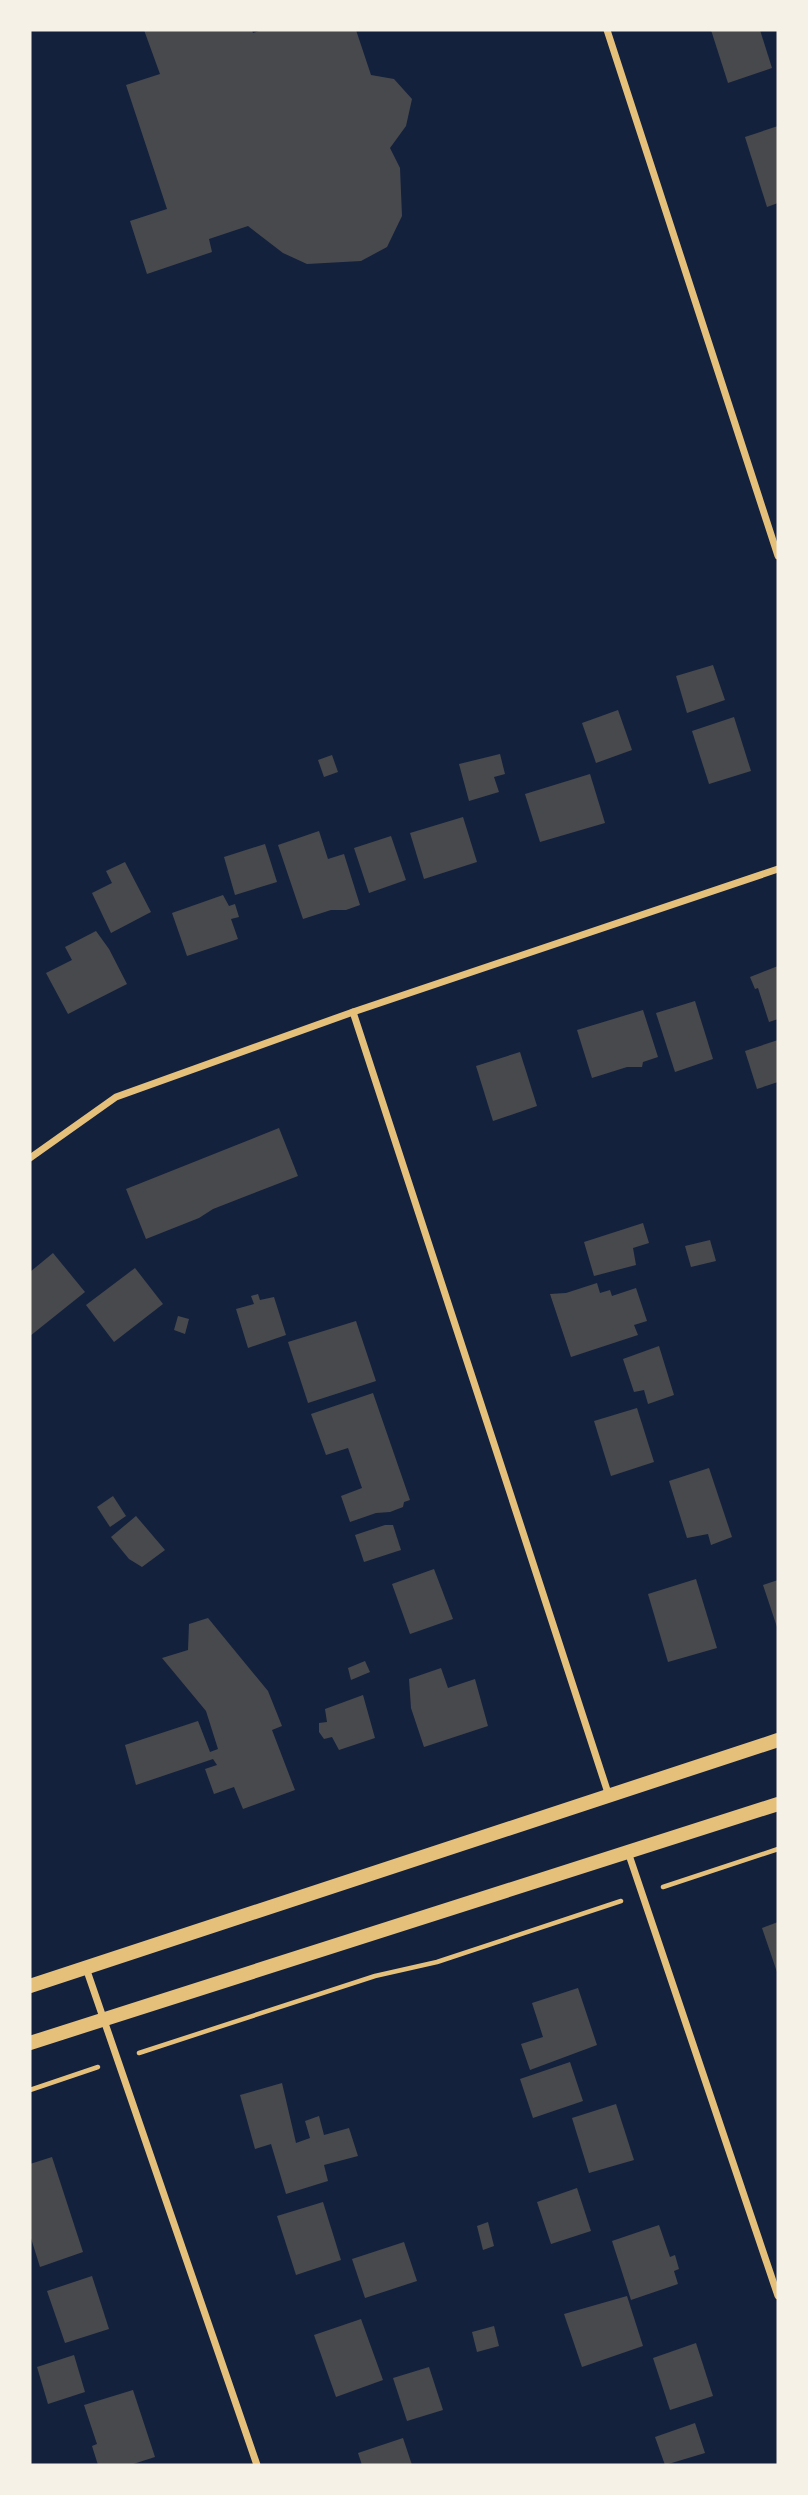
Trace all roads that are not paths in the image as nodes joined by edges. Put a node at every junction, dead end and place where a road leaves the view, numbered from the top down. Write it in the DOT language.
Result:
graph roads {
  1 [pos="607,30"];
  2 [pos="778,556"];
  3 [pos="778,869"];
  4 [pos="353,1012"];
  5 [pos="30,1158"];
  6 [pos="778,1740"];
  7 [pos="610,1797"];
  8 [pos="778,1804"];
  9 [pos="628,1852"];
  10 [pos="86,1968"];
  11 [pos="30,1986"];
  12 [pos="103,2019"];
  13 [pos="30,2043"];
  14 [pos="778,2296"];
  15 [pos="257,2465"];
  1 -- 2 [label="street"];
  3 -- 4 [label="street"];
  4 -- 5 [label="street"];
  4 -- 7 [label="street"];
  6 -- 7 [label="main road"];
  7 -- 10 [label="main road"];
  8 -- 9 [label="main road"];
  9 -- 12 [label="main road"];
  9 -- 14 [label="street"];
  10 -- 11 [label="main road"];
  10 -- 12 [label="street"];
  12 -- 13 [label="main road"];
  12 -- 15 [label="street"];
}
